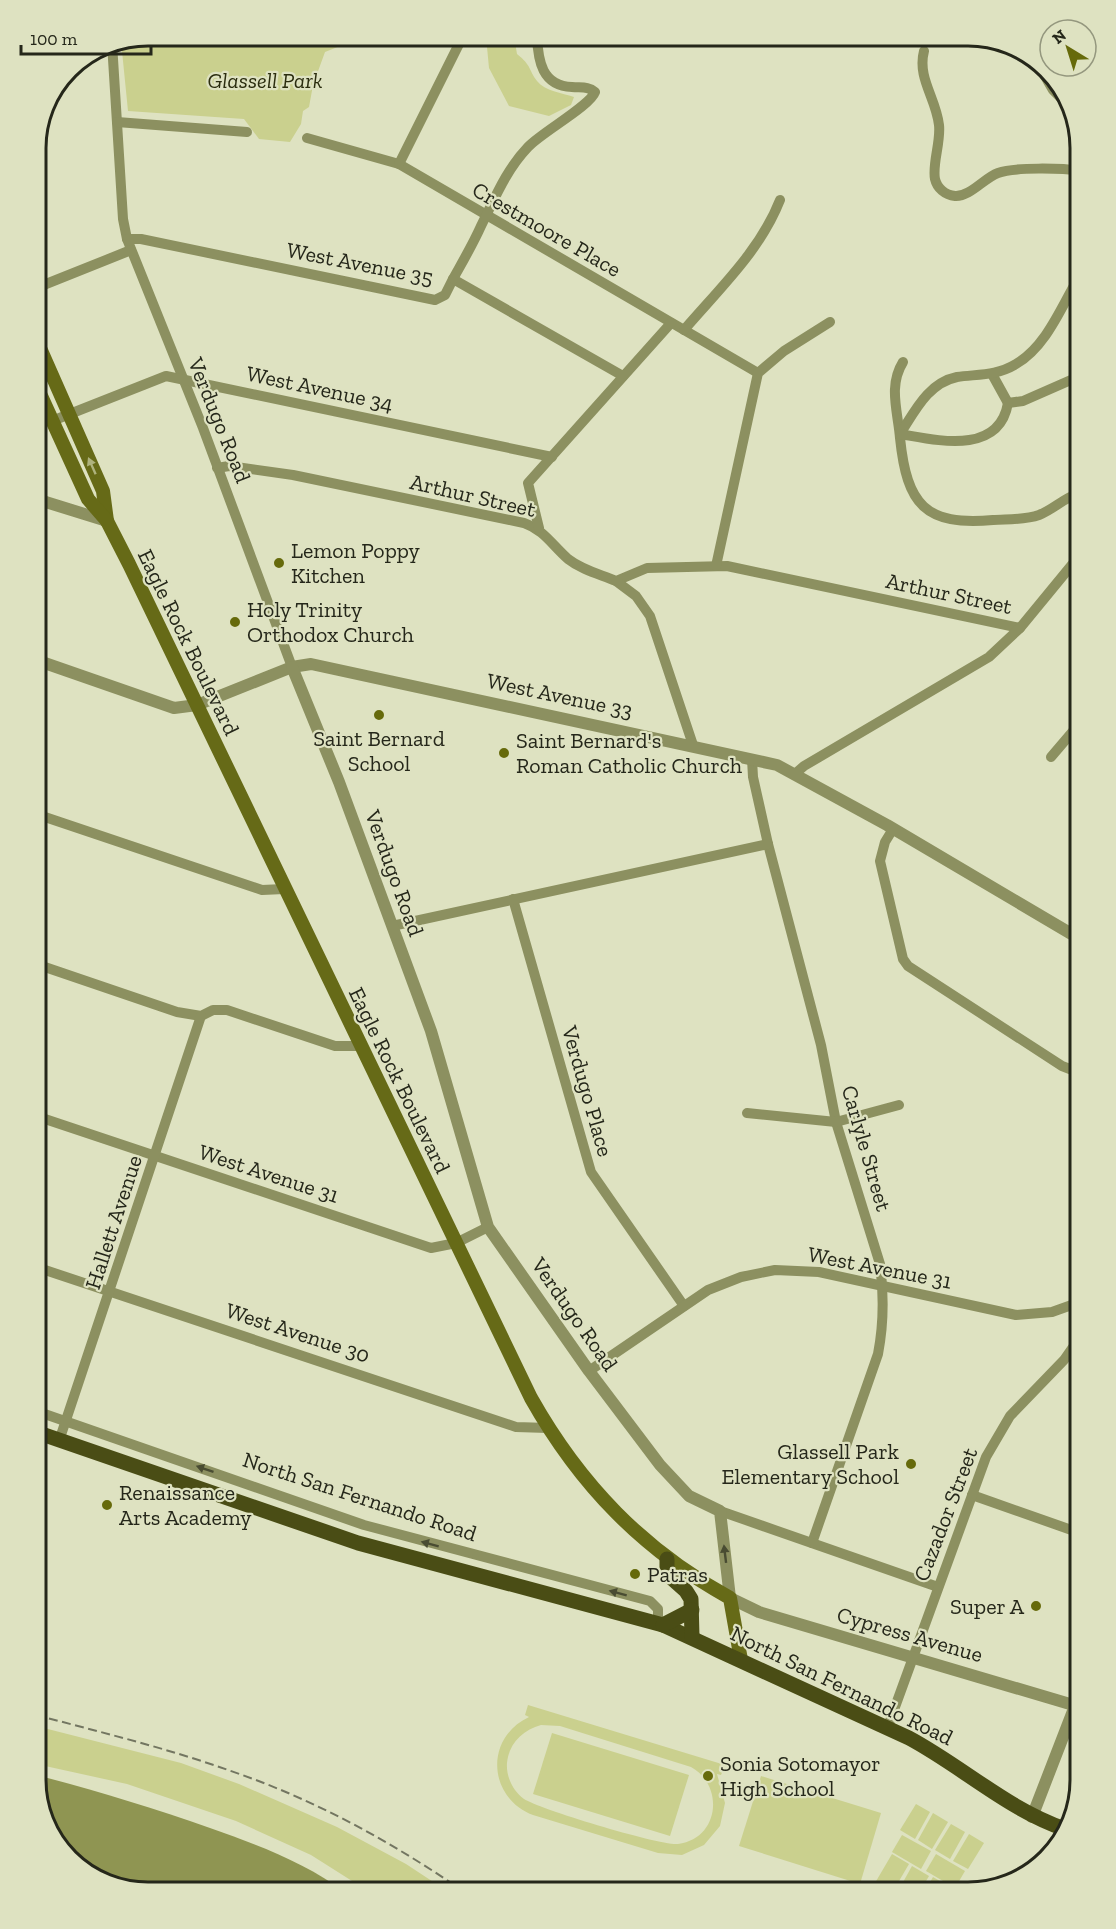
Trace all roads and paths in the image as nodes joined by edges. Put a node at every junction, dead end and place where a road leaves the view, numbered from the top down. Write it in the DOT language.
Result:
graph roads {
  1 [pos="458,46"];
  2 [pos="538,46"];
  3 [pos="924,51"];
  4 [pos="113,53"];
  5 [pos="117,122"];
  6 [pos="247,132"];
  7 [pos="307,138"];
  8 [pos="399,164"];
  9 [pos="1070,171"];
  10 [pos="780,200"];
  11 [pos="485,216"];
  12 [pos="127,239"];
  13 [pos="131,250"];
  14 [pos="453,279"];
  15 [pos="47,284"];
  16 [pos="1070,291"];
  17 [pos="830,322"];
  18 [pos="671,323"];
  19 [pos="684,330"];
  20 [pos="903,362"];
  21 [pos="47,364"];
  22 [pos="758,373"];
  23 [pos="992,374"];
  24 [pos="623,376"];
  25 [pos="182,380"];
  26 [pos="1070,381"];
  27 [pos="1008,403"];
  28 [pos="47,409"];
  29 [pos="69,414"];
  30 [pos="52,421"];
  31 [pos="900,434"];
  32 [pos="552,457"];
  33 [pos="217,468"];
  34 [pos="1070,498"];
  35 [pos="47,503"];
  36 [pos="107,521"];
  37 [pos="539,528"];
  38 [pos="716,566"];
  39 [pos="1070,567"];
  40 [pos="616,581"];
  41 [pos="1020,628"];
  42 [pos="47,664"];
  43 [pos="292,667"];
  44 [pos="197,705"];
  45 [pos="1070,735"];
  46 [pos="693,744"];
  47 [pos="1051,757"];
  48 [pos="752,759"];
  49 [pos="796,773"];
  50 [pos="47,818"];
  51 [pos="893,829"];
  52 [pos="768,844"];
  53 [pos="284,889"];
  54 [pos="513,899"];
  55 [pos="392,926"];
  56 [pos="1070,933"];
  57 [pos="46,968"];
  58 [pos="201,1016"];
  59 [pos="360,1046"];
  60 [pos="1070,1069"];
  61 [pos="899,1105"];
  62 [pos="747,1113"];
  63 [pos="46,1119"];
  64 [pos="836,1122"];
  65 [pos="155,1156"];
  66 [pos="489,1227"];
  67 [pos="456,1243"];
  68 [pos="46,1270"];
  69 [pos="883,1287"];
  70 [pos="111,1292"];
  71 [pos="684,1306"];
  72 [pos="1070,1306"];
  73 [pos="1070,1351"];
  74 [pos="589,1371"];
  75 [pos="46,1414"];
  76 [pos="66,1421"];
  77 [pos="548,1428"];
  78 [pos="46,1436"];
  79 [pos="59,1441"];
  80 [pos="972,1495"];
  81 [pos="720,1511"];
  82 [pos="1070,1529"];
  83 [pos="812,1543"];
  84 [pos="667,1559"];
  85 [pos="938,1587"];
  86 [pos="730,1598"];
  87 [pos="692,1610"];
  88 [pos="661,1625"];
  89 [pos="692,1637"];
  90 [pos="913,1657"];
  91 [pos="741,1660"];
  92 [pos="1070,1704"];
  93 [pos="1070,1725"];
  94 [pos="887,1729"];
  95 [pos="1032,1817"];
  96 [pos="1058,1826"];
  1 -- 8 [label="street"];
  2 -- 11 [label="street"];
  3 -- 9 [label="street"];
  4 -- 5 [label="street, Verdugo Road"];
  5 -- 6 [label="street"];
  5 -- 12 [label="street, Verdugo Road"];
  7 -- 8 [label="street, Crestmoore Place"];
  8 -- 11 [label="street, Crestmoore Place"];
  10 -- 19 [label="street"];
  11 -- 14 [label="street"];
  11 -- 18 [label="street, Crestmoore Place"];
  12 -- 13 [label="street, Verdugo Road"];
  12 -- 14 [label="street, West Avenue 35"];
  13 -- 15 [label="street"];
  13 -- 25 [label="street, Verdugo Road"];
  14 -- 24 [label="street, West Avenue 35"];
  16 -- 23 [label="street"];
  17 -- 22 [label="street"];
  18 -- 19 [label="street, Crestmoore Place"];
  18 -- 24 [label="street"];
  19 -- 22 [label="street, Crestmoore Place"];
  20 -- 31 [label="street"];
  21 -- 29 [label="main road, Eagle Rock Boulevard"];
  22 -- 38 [label="street"];
  23 -- 27 [label="street"];
  23 -- 31 [label="street"];
  24 -- 32 [label="street"];
  25 -- 29 [label="street, West Avenue 34"];
  25 -- 32 [label="street, West Avenue 34"];
  25 -- 33 [label="street, Verdugo Road"];
  26 -- 27 [label="street"];
  27 -- 31 [label="street"];
  28 -- 30 [label="main road, Eagle Rock Boulevard"];
  29 -- 30 [label="street, West Avenue 34"];
  36 -- 29 [label="main road, Eagle Rock Boulevard, one-way"];
  30 -- 36 [label="main road, Eagle Rock Boulevard"];
  31 -- 34 [label="street"];
  32 -- 37 [label="street"];
  33 -- 37 [label="street, Arthur Street"];
  33 -- 43 [label="street, Verdugo Road"];
  35 -- 36 [label="street"];
  36 -- 44 [label="main road, Eagle Rock Boulevard"];
  37 -- 40 [label="street, Arthur Street"];
  38 -- 40 [label="street, Arthur Street"];
  38 -- 41 [label="street, Arthur Street"];
  39 -- 41 [label="street"];
  40 -- 46 [label="street"];
  41 -- 49 [label="street"];
  42 -- 44 [label="street, West Avenue 33"];
  43 -- 44 [label="street, West Avenue 33"];
  43 -- 46 [label="street, West Avenue 33"];
  43 -- 55 [label="street, Verdugo Road"];
  44 -- 53 [label="main road, Eagle Rock Boulevard"];
  45 -- 47 [label="street"];
  46 -- 48 [label="street, West Avenue 33"];
  48 -- 49 [label="street, West Avenue 33"];
  48 -- 52 [label="street, Carlyle Street"];
  49 -- 51 [label="street, West Avenue 33"];
  50 -- 53 [label="street"];
  51 -- 56 [label="street, West Avenue 33"];
  51 -- 60 [label="street"];
  52 -- 54 [label="street"];
  52 -- 64 [label="street, Carlyle Street"];
  53 -- 59 [label="main road, Eagle Rock Boulevard"];
  54 -- 55 [label="street"];
  54 -- 71 [label="street, Verdugo Place"];
  55 -- 66 [label="street, Verdugo Road"];
  57 -- 58 [label="street"];
  58 -- 59 [label="street"];
  58 -- 65 [label="street, Hallett Avenue"];
  59 -- 67 [label="main road, Eagle Rock Boulevard"];
  61 -- 64 [label="street"];
  62 -- 64 [label="street"];
  63 -- 65 [label="street, West Avenue 31"];
  64 -- 69 [label="street, Carlyle Street"];
  65 -- 67 [label="street, West Avenue 31"];
  65 -- 70 [label="street, Hallett Avenue"];
  66 -- 67 [label="street, West Avenue 31"];
  66 -- 74 [label="street, Verdugo Road"];
  67 -- 77 [label="main road, Eagle Rock Boulevard"];
  68 -- 70 [label="street, West Avenue 30"];
  69 -- 71 [label="street, West Avenue 31"];
  69 -- 72 [label="street, West Avenue 31"];
  69 -- 83 [label="street, Carlyle Street"];
  70 -- 76 [label="street, Hallett Avenue"];
  70 -- 77 [label="street, West Avenue 30"];
  71 -- 74 [label="street, West Avenue 31"];
  73 -- 80 [label="street, Cazador Street"];
  74 -- 81 [label="street, Verdugo Road"];
  75 -- 76 [label="street, North San Fernando Road"];
  76 -- 79 [label="street, Hallett Avenue"];
  88 -- 76 [label="street, North San Fernando Road, one-way"];
  77 -- 84 [label="main road, Eagle Rock Boulevard"];
  78 -- 79 [label="main road, North San Fernando Road"];
  79 -- 88 [label="main road, North San Fernando Road"];
  80 -- 82 [label="street"];
  80 -- 85 [label="street, Cazador Street"];
  81 -- 83 [label="street"];
  86 -- 81 [label="street, one-way"];
  83 -- 85 [label="street"];
  84 -- 86 [label="main road, Eagle Rock Boulevard"];
  84 -- 87 [label="main road"];
  85 -- 90 [label="street, Cazador Street"];
  86 -- 90 [label="street, Cypress Avenue"];
  86 -- 91 [label="main road"];
  87 -- 88 [label="main road"];
  87 -- 89 [label="main road"];
  88 -- 89 [label="main road, North San Fernando Road"];
  89 -- 91 [label="main road, North San Fernando Road"];
  90 -- 92 [label="street, Cypress Avenue"];
  90 -- 94 [label="street, Cazador Street"];
  91 -- 94 [label="main road, North San Fernando Road"];
  93 -- 95 [label="street"];
  94 -- 95 [label="main road, North San Fernando Road"];
  95 -- 96 [label="main road, North San Fernando Road"];
}
